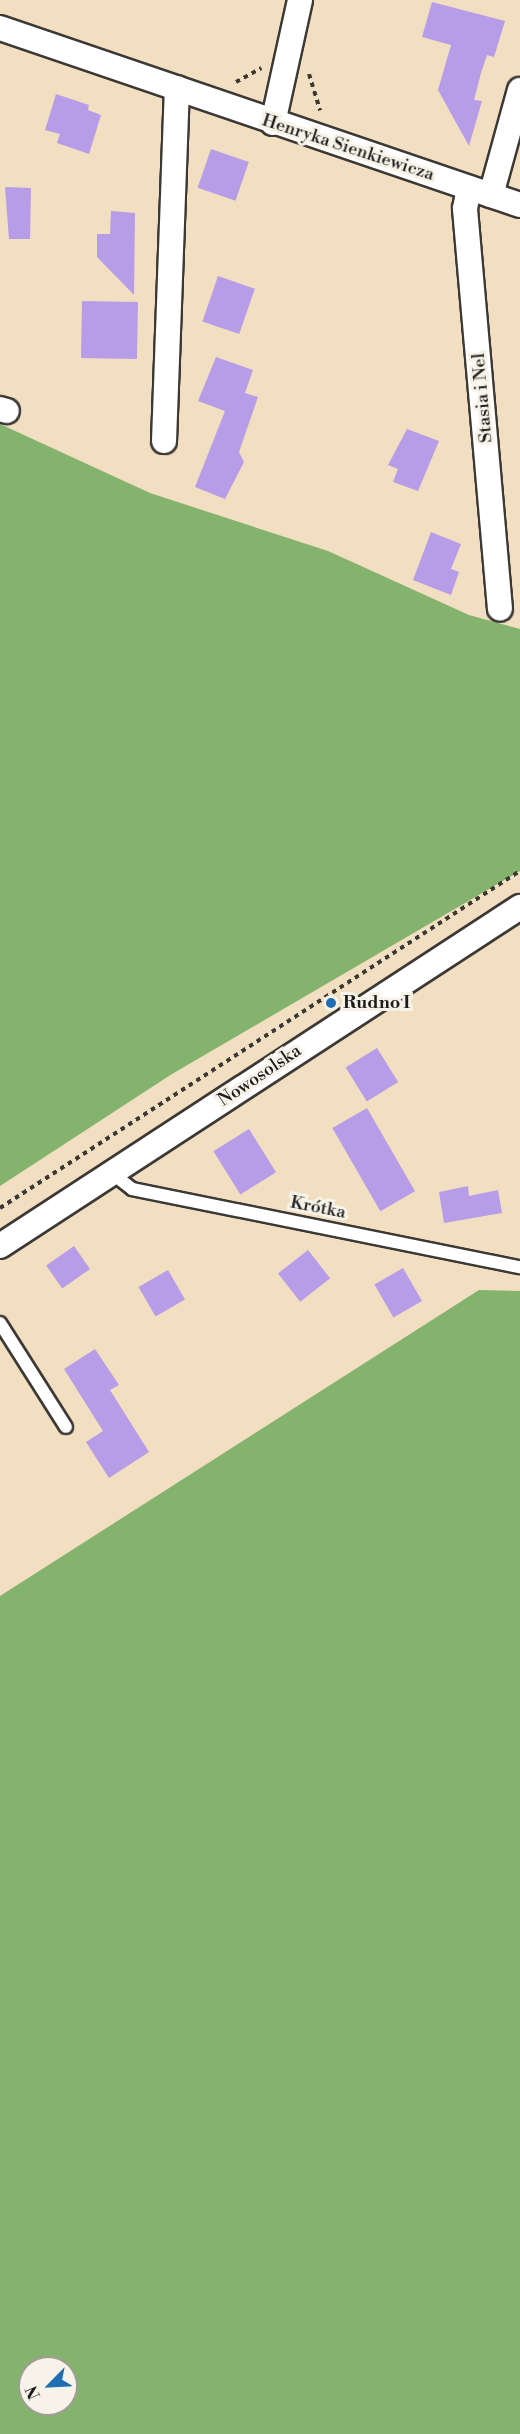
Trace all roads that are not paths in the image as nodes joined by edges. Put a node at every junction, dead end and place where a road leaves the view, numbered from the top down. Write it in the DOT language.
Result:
graph roads {
  1 [pos="300,0"];
  2 [pos="0,28"];
  3 [pos="177,88"];
  4 [pos="520,90"];
  5 [pos="273,123"];
  6 [pos="480,192"];
  7 [pos="520,205"];
  8 [pos="164,441"];
  9 [pos="500,608"];
  10 [pos="520,907"];
  11 [pos="112,1174"];
  12 [pos="0,1246"];
  13 [pos="520,1267"];
  14 [pos="0,1323"];
  15 [pos="66,1427"];
  1 -- 5 [label="street"];
  2 -- 3 [label="street, Henryka Sienkiewicza"];
  3 -- 5 [label="street, Henryka Sienkiewicza"];
  3 -- 8 [label="street"];
  4 -- 6 [label="street, Stasia i Nel"];
  5 -- 6 [label="street, Henryka Sienkiewicza"];
  6 -- 7 [label="street, Henryka Sienkiewicza"];
  6 -- 9 [label="street, Stasia i Nel"];
  10 -- 11 [label="street, Nowosolska"];
  11 -- 12 [label="street, Nowosolska"];
  11 -- 13 [label="lane, Krótka"];
  14 -- 15 [label="lane"];
}
